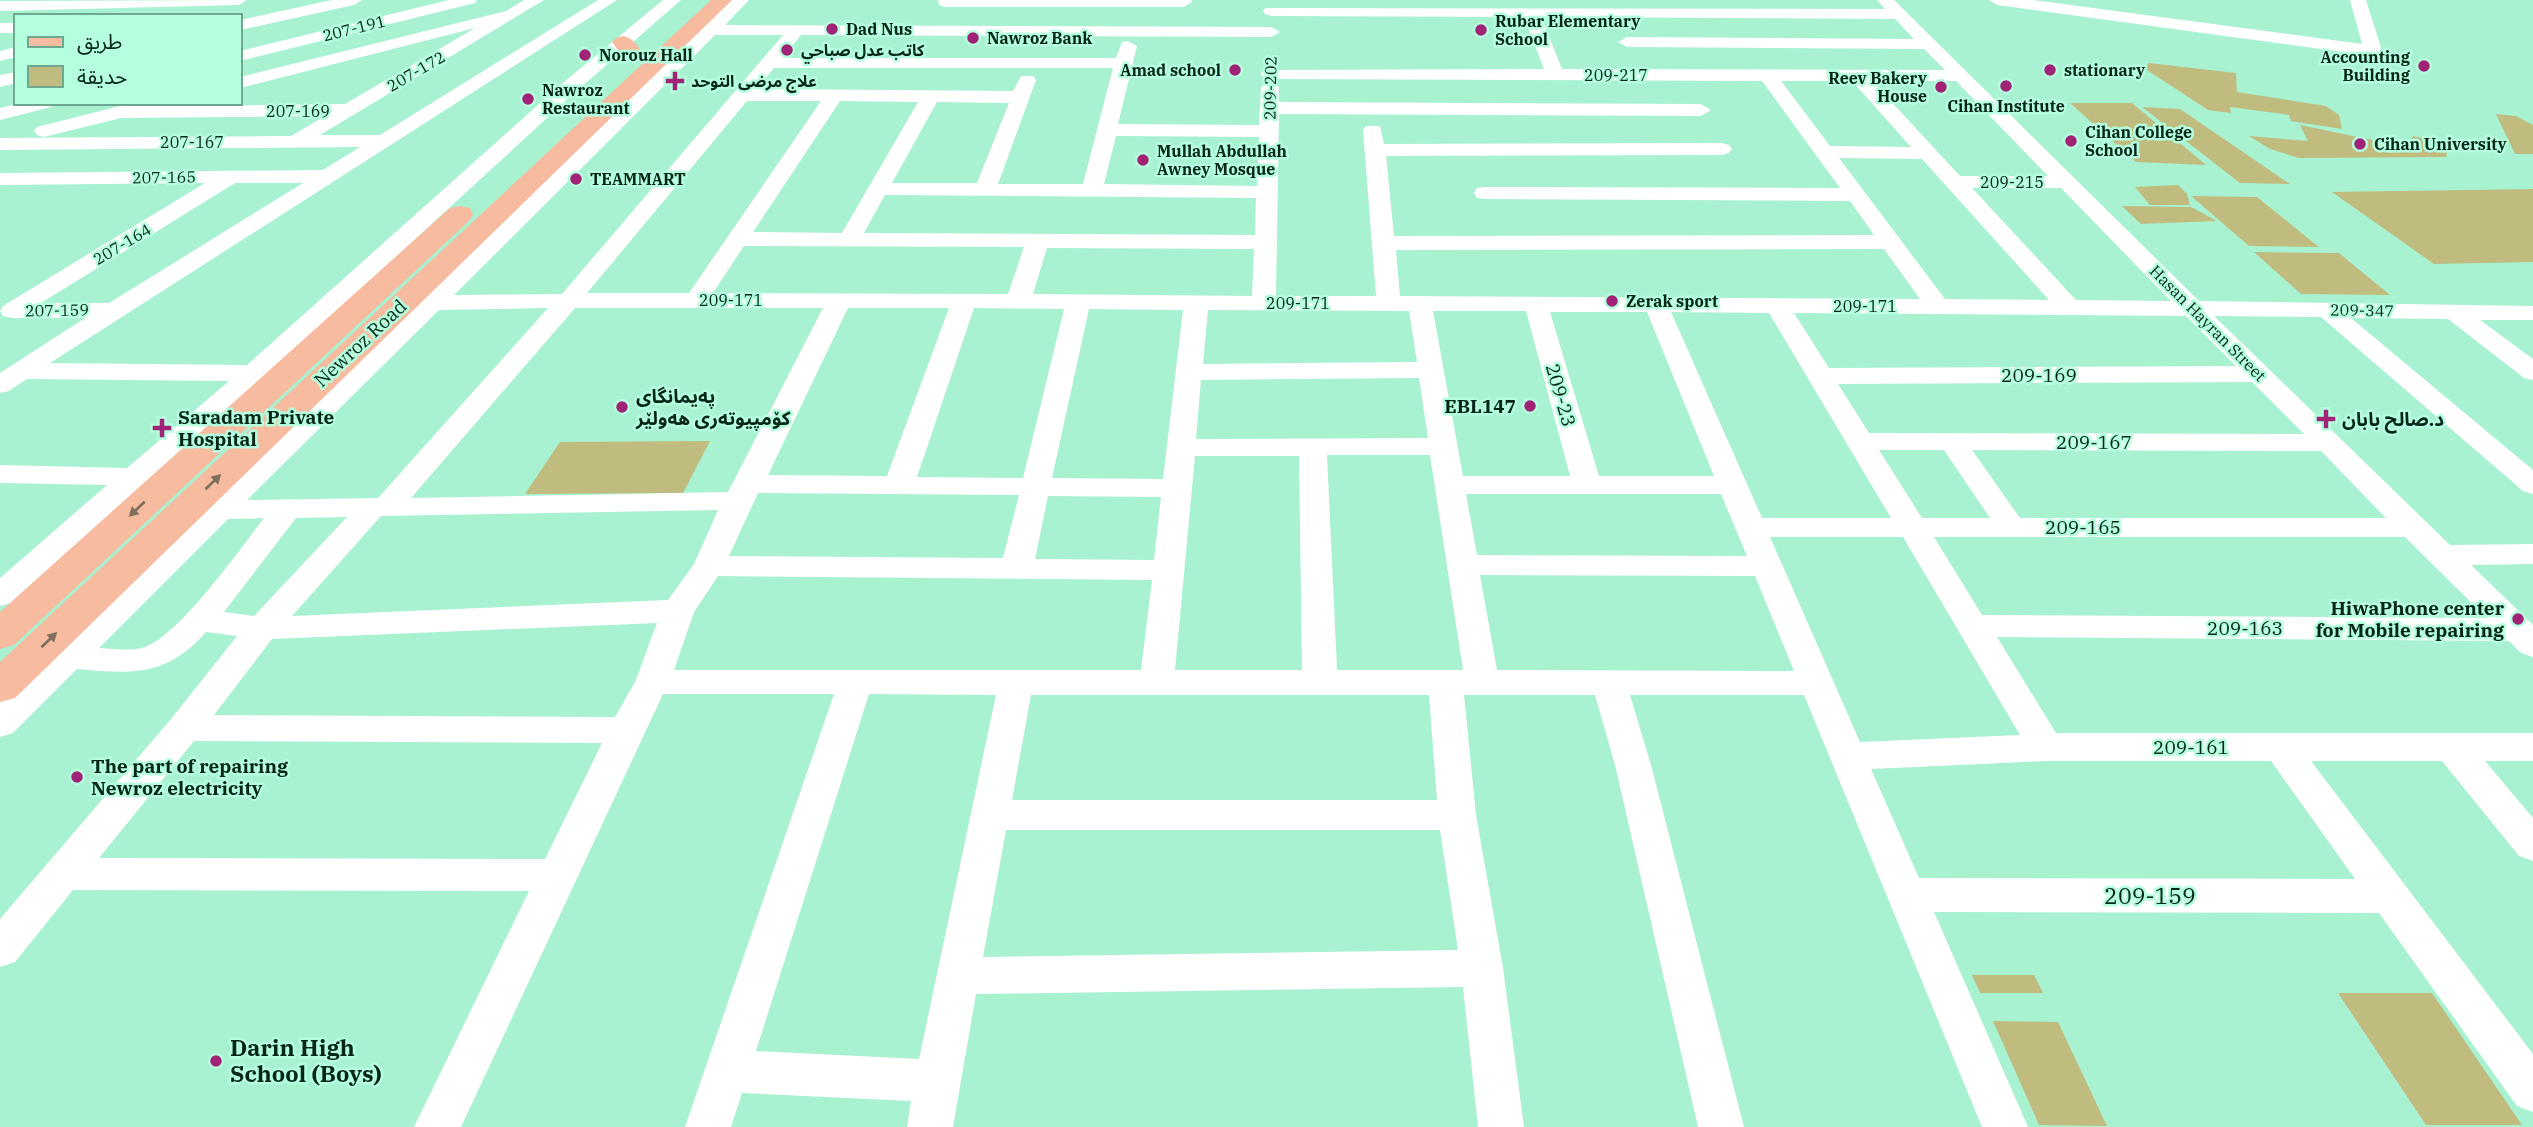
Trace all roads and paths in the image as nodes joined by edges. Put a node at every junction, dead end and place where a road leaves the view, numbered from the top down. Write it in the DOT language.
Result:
graph roads {
  1 [pos="239,0"];
  2 [pos="282,0"];
  3 [pos="352,0"];
  4 [pos="469,0"];
  5 [pos="536,0"];
  6 [pos="609,0"];
  7 [pos="673,0"];
  8 [pos="694,0"];
  9 [pos="722,0"];
  10 [pos="741,0"];
  11 [pos="1799,0"];
  12 [pos="1997,0"];
  13 [pos="2358,0"];
  14 [pos="945,1"];
  15 [pos="1026,1"];
  16 [pos="1184,1"];
  17 [pos="59,5"];
  18 [pos="0,6"];
  19 [pos="1357,6"];
  20 [pos="1439,6"];
  21 [pos="1689,7"];
  22 [pos="1893,7"];
  23 [pos="513,13"];
  24 [pos="1531,13"];
  25 [pos="1613,13"];
  26 [pos="43,14"];
  27 [pos="1271,14"];
  28 [pos="1811,14"];
  29 [pos="244,23"];
  30 [pos="711,30"];
  31 [pos="797,30"];
  32 [pos="928,30"];
  33 [pos="1131,31"];
  34 [pos="1177,31"];
  35 [pos="1626,42"];
  36 [pos="1929,44"];
  37 [pos="628,48"];
  38 [pos="682,48"];
  39 [pos="242,56"];
  40 [pos="770,63"];
  41 [pos="1034,63"];
  42 [pos="1124,63"];
  43 [pos="426,64"];
  44 [pos="500,67"];
  45 [pos="1270,74"];
  46 [pos="1555,75"];
  47 [pos="1643,75"];
  48 [pos="1683,76"];
  49 [pos="1768,76"];
  50 [pos="1857,76"];
  51 [pos="1962,76"];
  52 [pos="242,90"];
  53 [pos="242,90"];
  54 [pos="744,95"];
  55 [pos="834,96"];
  56 [pos="930,97"];
  57 [pos="1020,97"];
  58 [pos="36,105"];
  59 [pos="147,105"];
  60 [pos="1269,108"];
  61 [pos="1371,108"];
  62 [pos="348,110"];
  63 [pos="1701,110"];
  64 [pos="121,112"];
  65 [pos="0,114"];
  66 [pos="1107,130"];
  67 [pos="1268,131"];
  68 [pos="295,141"];
  69 [pos="384,141"];
  70 [pos="157,142"];
  71 [pos="0,143"];
  72 [pos="1722,149"];
  73 [pos="1375,150"];
  74 [pos="1471,150"];
  75 [pos="1825,152"];
  76 [pos="1928,153"];
  77 [pos="529,167"];
  78 [pos="327,176"];
  79 [pos="232,177"];
  80 [pos="35,178"];
  81 [pos="100,178"];
  82 [pos="0,179"];
  83 [pos="1954,182"];
  84 [pos="2069,183"];
  85 [pos="878,189"];
  86 [pos="985,190"];
  87 [pos="1093,191"];
  88 [pos="1267,192"];
  89 [pos="1485,193"];
  90 [pos="1745,193"];
  91 [pos="1856,195"];
  92 [pos="0,201"];
  93 [pos="737,239"];
  94 [pos="849,240"];
  95 [pos="1038,241"];
  96 [pos="1266,242"];
  97 [pos="1495,242"];
  98 [pos="1892,242"];
  99 [pos="1384,243"];
  100 [pos="569,300"];
  101 [pos="696,300"];
  102 [pos="839,301"];
  103 [pos="419,302"];
  104 [pos="964,302"];
  105 [pos="1017,302"];
  106 [pos="1079,302"];
  107 [pos="1196,303"];
  108 [pos="1265,303"];
  109 [pos="1389,303"];
  110 [pos="1420,304"];
  111 [pos="1535,304"];
  112 [pos="1656,305"];
  113 [pos="1777,306"];
  114 [pos="1938,306"];
  115 [pos="2068,307"];
  116 [pos="2192,308"];
  117 [pos="114,310"];
  118 [pos="2327,310"];
  119 [pos="6,311"];
  120 [pos="2454,312"];
  121 [pos="2533,313"];
  122 [pos="317,342"];
  123 [pos="260,367"];
  124 [pos="1431,370"];
  125 [pos="13,371"];
  126 [pos="1189,372"];
  127 [pos="2533,372"];
  128 [pos="2259,374"];
  129 [pos="1819,376"];
  130 [pos="1859,441"];
  131 [pos="1952,442"];
  132 [pos="2329,443"];
  133 [pos="1441,446"];
  134 [pos="1180,447"];
  135 [pos="1313,448"];
  136 [pos="0,474"];
  137 [pos="133,477"];
  138 [pos="899,485"];
  139 [pos="1450,485"];
  140 [pos="1587,485"];
  141 [pos="1733,485"];
  142 [pos="2533,485"];
  143 [pos="1034,487"];
  144 [pos="1177,488"];
  145 [pos="743,493"];
  146 [pos="380,507"];
  147 [pos="288,508"];
  148 [pos="221,510"];
  149 [pos="2011,527"];
  150 [pos="2413,527"];
  151 [pos="1752,528"];
  152 [pos="1912,528"];
  153 [pos="2533,554"];
  154 [pos="2441,555"];
  155 [pos="1463,565"];
  156 [pos="709,566"];
  157 [pos="1768,566"];
  158 [pos="1017,567"];
  159 [pos="1169,570"];
  160 [pos="0,595"];
  161 [pos="678,611"];
  162 [pos="198,620"];
  163 [pos="1972,626"];
  164 [pos="262,628"];
  165 [pos="0,635"];
  166 [pos="2525,637"];
  167 [pos="70,657"];
  168 [pos="652,682"];
  169 [pos="856,682"];
  170 [pos="1016,682"];
  171 [pos="1157,682"];
  172 [pos="1463,682"];
  173 [pos="1609,683"];
  174 [pos="1817,683"];
  175 [pos="1320,684"];
  176 [pos="0,687"];
  177 [pos="0,724"];
  178 [pos="184,728"];
  179 [pos="626,730"];
  180 [pos="2046,747"];
  181 [pos="2281,747"];
  182 [pos="2452,747"];
  183 [pos="2533,747"];
  184 [pos="1849,757"];
  185 [pos="991,815"];
  186 [pos="1457,815"];
  187 [pos="2533,845"];
  188 [pos="63,874"];
  189 [pos="557,875"];
  190 [pos="1909,895"];
  191 [pos="2392,896"];
  192 [pos="0,949"];
  193 [pos="1482,968"];
  194 [pos="959,976"];
  195 [pos="726,1071"];
  196 [pos="937,1081"];
  197 [pos="2533,1091"];
  198 [pos="437,1127"];
  199 [pos="708,1127"];
  200 [pos="930,1127"];
  201 [pos="1501,1127"];
  202 [pos="1721,1127"];
  203 [pos="2005,1127"];
  1 -- 17 [label="street"];
  2 -- 29 [label="street"];
  3 -- 29 [label="street"];
  4 -- 39 [label="street, 207-191"];
  5 -- 23 [label="street, 207-172"];
  6 -- 44 [label="street"];
  7 -- 37 [label="street"];
  8 -- 37 [label="main road, Newroz Road"];
  9 -- 38 [label="main road, Newroz Road"];
  10 -- 30 [label="street"];
  11 -- 28 [label="street"];
  12 -- 13 [label="street"];
  14 -- 15 [label="street"];
  14 -- 32 [label="street"];
  15 -- 16 [label="street"];
  16 -- 34 [label="street"];
  17 -- 18 [label="street"];
  17 -- 26 [label="street"];
  19 -- 20 [label="street"];
  19 -- 27 [label="street"];
  20 -- 24 [label="street"];
  21 -- 25 [label="street"];
  21 -- 28 [label="street"];
  22 -- 28 [label="street"];
  22 -- 36 [label="street, Hasan Hayran Street"];
  23 -- 43 [label="street, 207-172"];
  23 -- 52 [label="street"];
  24 -- 25 [label="street"];
  24 -- 46 [label="street"];
  25 -- 35 [label="street"];
  27 -- 34 [label="street"];
  27 -- 45 [label="street, 209-202"];
  30 -- 31 [label="street"];
  30 -- 38 [label="street"];
  31 -- 32 [label="street"];
  31 -- 40 [label="street"];
  32 -- 33 [label="street"];
  33 -- 34 [label="street"];
  33 -- 42 [label="street"];
  35 -- 36 [label="street"];
  35 -- 47 [label="street"];
  36 -- 51 [label="street, Hasan Hayran Street"];
  37 -- 77 [label="main road, Newroz Road"];
  37 -- 123 [label="street"];
  38 -- 77 [label="main road, Newroz Road"];
  38 -- 103 [label="street"];
  40 -- 41 [label="street"];
  40 -- 54 [label="street"];
  41 -- 42 [label="street"];
  41 -- 57 [label="street"];
  42 -- 66 [label="street"];
  43 -- 44 [label="street"];
  43 -- 53 [label="street"];
  43 -- 62 [label="street, 207-172"];
  44 -- 69 [label="street"];
  45 -- 46 [label="street, 209-217"];
  45 -- 60 [label="street, 209-202"];
  46 -- 47 [label="street, 209-217"];
  47 -- 48 [label="street, 209-217"];
  48 -- 49 [label="street, 209-217"];
  48 -- 63 [label="street"];
  49 -- 50 [label="street, 209-217"];
  49 -- 75 [label="street"];
  50 -- 51 [label="street, 209-217"];
  50 -- 76 [label="street"];
  51 -- 84 [label="street, Hasan Hayran Street"];
  54 -- 55 [label="street"];
  54 -- 100 [label="street"];
  55 -- 56 [label="street"];
  55 -- 93 [label="street"];
  56 -- 57 [label="street"];
  56 -- 85 [label="street"];
  57 -- 86 [label="street"];
  58 -- 65 [label="street"];
  59 -- 64 [label="street"];
  60 -- 61 [label="street"];
  60 -- 67 [label="street, 209-202"];
  61 -- 63 [label="street"];
  61 -- 73 [label="street"];
  62 -- 64 [label="street, 207-169"];
  62 -- 68 [label="street, 207-172"];
  63 -- 72 [label="street"];
  64 -- 71 [label="street"];
  66 -- 67 [label="street"];
  66 -- 87 [label="street"];
  67 -- 88 [label="street, 209-202"];
  68 -- 69 [label="street, 207-167"];
  68 -- 70 [label="street, 207-167"];
  69 -- 78 [label="street"];
  70 -- 71 [label="street, 207-167"];
  70 -- 81 [label="street"];
  72 -- 74 [label="street"];
  72 -- 90 [label="street"];
  73 -- 74 [label="street"];
  73 -- 99 [label="street"];
  74 -- 89 [label="street"];
  75 -- 76 [label="street"];
  75 -- 91 [label="street"];
  76 -- 83 [label="street"];
  77 -- 103 [label="main road, Newroz Road"];
  77 -- 122 [label="main road, Newroz Road"];
  78 -- 79 [label="street, 207-165"];
  78 -- 117 [label="street"];
  79 -- 81 [label="street, 207-165"];
  79 -- 119 [label="street, 207-164"];
  80 -- 81 [label="street, 207-165"];
  80 -- 82 [label="street, 207-165"];
  80 -- 92 [label="street"];
  83 -- 84 [label="street, 209-215"];
  83 -- 115 [label="street"];
  84 -- 116 [label="street, Hasan Hayran Street"];
  85 -- 86 [label="street"];
  85 -- 94 [label="street"];
  86 -- 87 [label="street"];
  87 -- 88 [label="street"];
  88 -- 96 [label="street, 209-202"];
  89 -- 90 [label="street"];
  89 -- 97 [label="street"];
  90 -- 91 [label="street"];
  91 -- 98 [label="street"];
  93 -- 94 [label="street"];
  93 -- 101 [label="street"];
  94 -- 95 [label="street"];
  95 -- 96 [label="street"];
  95 -- 105 [label="street"];
  96 -- 108 [label="street, 209-202"];
  97 -- 98 [label="street"];
  97 -- 99 [label="street"];
  98 -- 114 [label="street"];
  99 -- 109 [label="street"];
  100 -- 101 [label="street, 209-171"];
  100 -- 103 [label="street, 209-171"];
  100 -- 146 [label="street"];
  101 -- 102 [label="street, 209-171"];
  102 -- 104 [label="street, 209-171"];
  102 -- 145 [label="street"];
  103 -- 148 [label="street"];
  176 -- 103 [label="main road, Newroz Road, one-way"];
  104 -- 105 [label="street, 209-171"];
  104 -- 138 [label="street"];
  105 -- 106 [label="street, 209-171"];
  106 -- 107 [label="street, 209-171"];
  106 -- 143 [label="street"];
  107 -- 108 [label="street, 209-171"];
  107 -- 126 [label="street"];
  108 -- 109 [label="street, 209-171"];
  109 -- 110 [label="street, 209-171"];
  110 -- 111 [label="street, 209-171"];
  110 -- 124 [label="street"];
  111 -- 112 [label="street, 209-171"];
  111 -- 140 [label="street, 209-23"];
  112 -- 113 [label="street, 209-171"];
  112 -- 141 [label="street"];
  113 -- 114 [label="street, 209-171"];
  113 -- 129 [label="street"];
  114 -- 115 [label="street, 209-171"];
  115 -- 116 [label="street, 209-171"];
  116 -- 118 [label="street, 209-347"];
  116 -- 128 [label="street, Hasan Hayran Street"];
  117 -- 119 [label="street, 207-159"];
  117 -- 125 [label="street"];
  118 -- 120 [label="street, 209-347"];
  118 -- 142 [label="street"];
  120 -- 121 [label="street, 209-347"];
  120 -- 127 [label="street"];
  122 -- 123 [label="main road"];
  122 -- 165 [label="main road, Newroz Road, one-way"];
  123 -- 125 [label="street"];
  123 -- 137 [label="street"];
  124 -- 126 [label="street"];
  124 -- 133 [label="street"];
  126 -- 134 [label="street"];
  128 -- 129 [label="street, 209-169"];
  128 -- 132 [label="street, Hasan Hayran Street"];
  129 -- 130 [label="street"];
  130 -- 131 [label="street, 209-167"];
  130 -- 152 [label="street"];
  131 -- 132 [label="street, 209-167"];
  131 -- 149 [label="street"];
  132 -- 150 [label="street, Hasan Hayran Street"];
  133 -- 135 [label="street"];
  133 -- 139 [label="street"];
  134 -- 135 [label="street"];
  134 -- 144 [label="street"];
  135 -- 175 [label="street"];
  136 -- 137 [label="street"];
  137 -- 160 [label="street"];
  138 -- 143 [label="street"];
  138 -- 145 [label="street"];
  139 -- 140 [label="street"];
  139 -- 155 [label="street"];
  140 -- 141 [label="street"];
  141 -- 151 [label="street"];
  143 -- 144 [label="street"];
  143 -- 158 [label="street"];
  144 -- 159 [label="street"];
  145 -- 146 [label="street"];
  145 -- 156 [label="street"];
  146 -- 147 [label="street"];
  146 -- 164 [label="street"];
  147 -- 148 [label="street"];
  147 -- 162 [label="street"];
  148 -- 167 [label="street"];
  149 -- 150 [label="street, 209-165"];
  149 -- 152 [label="street, 209-165"];
  150 -- 154 [label="street, Hasan Hayran Street"];
  151 -- 152 [label="street, 209-165"];
  151 -- 157 [label="street"];
  152 -- 163 [label="street"];
  153 -- 154 [label="street"];
  154 -- 166 [label="street, Hasan Hayran Street"];
  155 -- 157 [label="street"];
  155 -- 172 [label="street"];
  156 -- 158 [label="street"];
  156 -- 161 [label="street"];
  157 -- 174 [label="street"];
  158 -- 159 [label="street"];
  159 -- 171 [label="street"];
  161 -- 164 [label="street"];
  161 -- 168 [label="street"];
  162 -- 164 [label="street"];
  162 -- 167 [label="street"];
  163 -- 166 [label="street, 209-163"];
  163 -- 180 [label="street"];
  164 -- 178 [label="street"];
  167 -- 177 [label="street"];
  168 -- 169 [label="street"];
  168 -- 179 [label="street"];
  169 -- 170 [label="street"];
  169 -- 195 [label="street"];
  170 -- 171 [label="street"];
  170 -- 185 [label="street"];
  171 -- 175 [label="street"];
  172 -- 173 [label="street"];
  172 -- 175 [label="street"];
  172 -- 186 [label="street"];
  173 -- 174 [label="street"];
  173 -- 202 [label="street"];
  174 -- 184 [label="street"];
  178 -- 179 [label="street"];
  178 -- 188 [label="street"];
  179 -- 189 [label="street"];
  180 -- 181 [label="street, 209-161"];
  180 -- 184 [label="street, 209-161"];
  181 -- 182 [label="street, 209-161"];
  181 -- 191 [label="street"];
  182 -- 183 [label="street, 209-161"];
  182 -- 187 [label="street"];
  184 -- 190 [label="street"];
  185 -- 186 [label="street"];
  185 -- 194 [label="street"];
  186 -- 193 [label="street"];
  188 -- 189 [label="street"];
  188 -- 192 [label="street"];
  189 -- 198 [label="street"];
  190 -- 191 [label="street, 209-159"];
  190 -- 203 [label="street"];
  191 -- 197 [label="street"];
  193 -- 194 [label="street"];
  193 -- 201 [label="street"];
  194 -- 196 [label="street"];
  195 -- 196 [label="street"];
  195 -- 199 [label="street"];
  196 -- 200 [label="street"];
}
